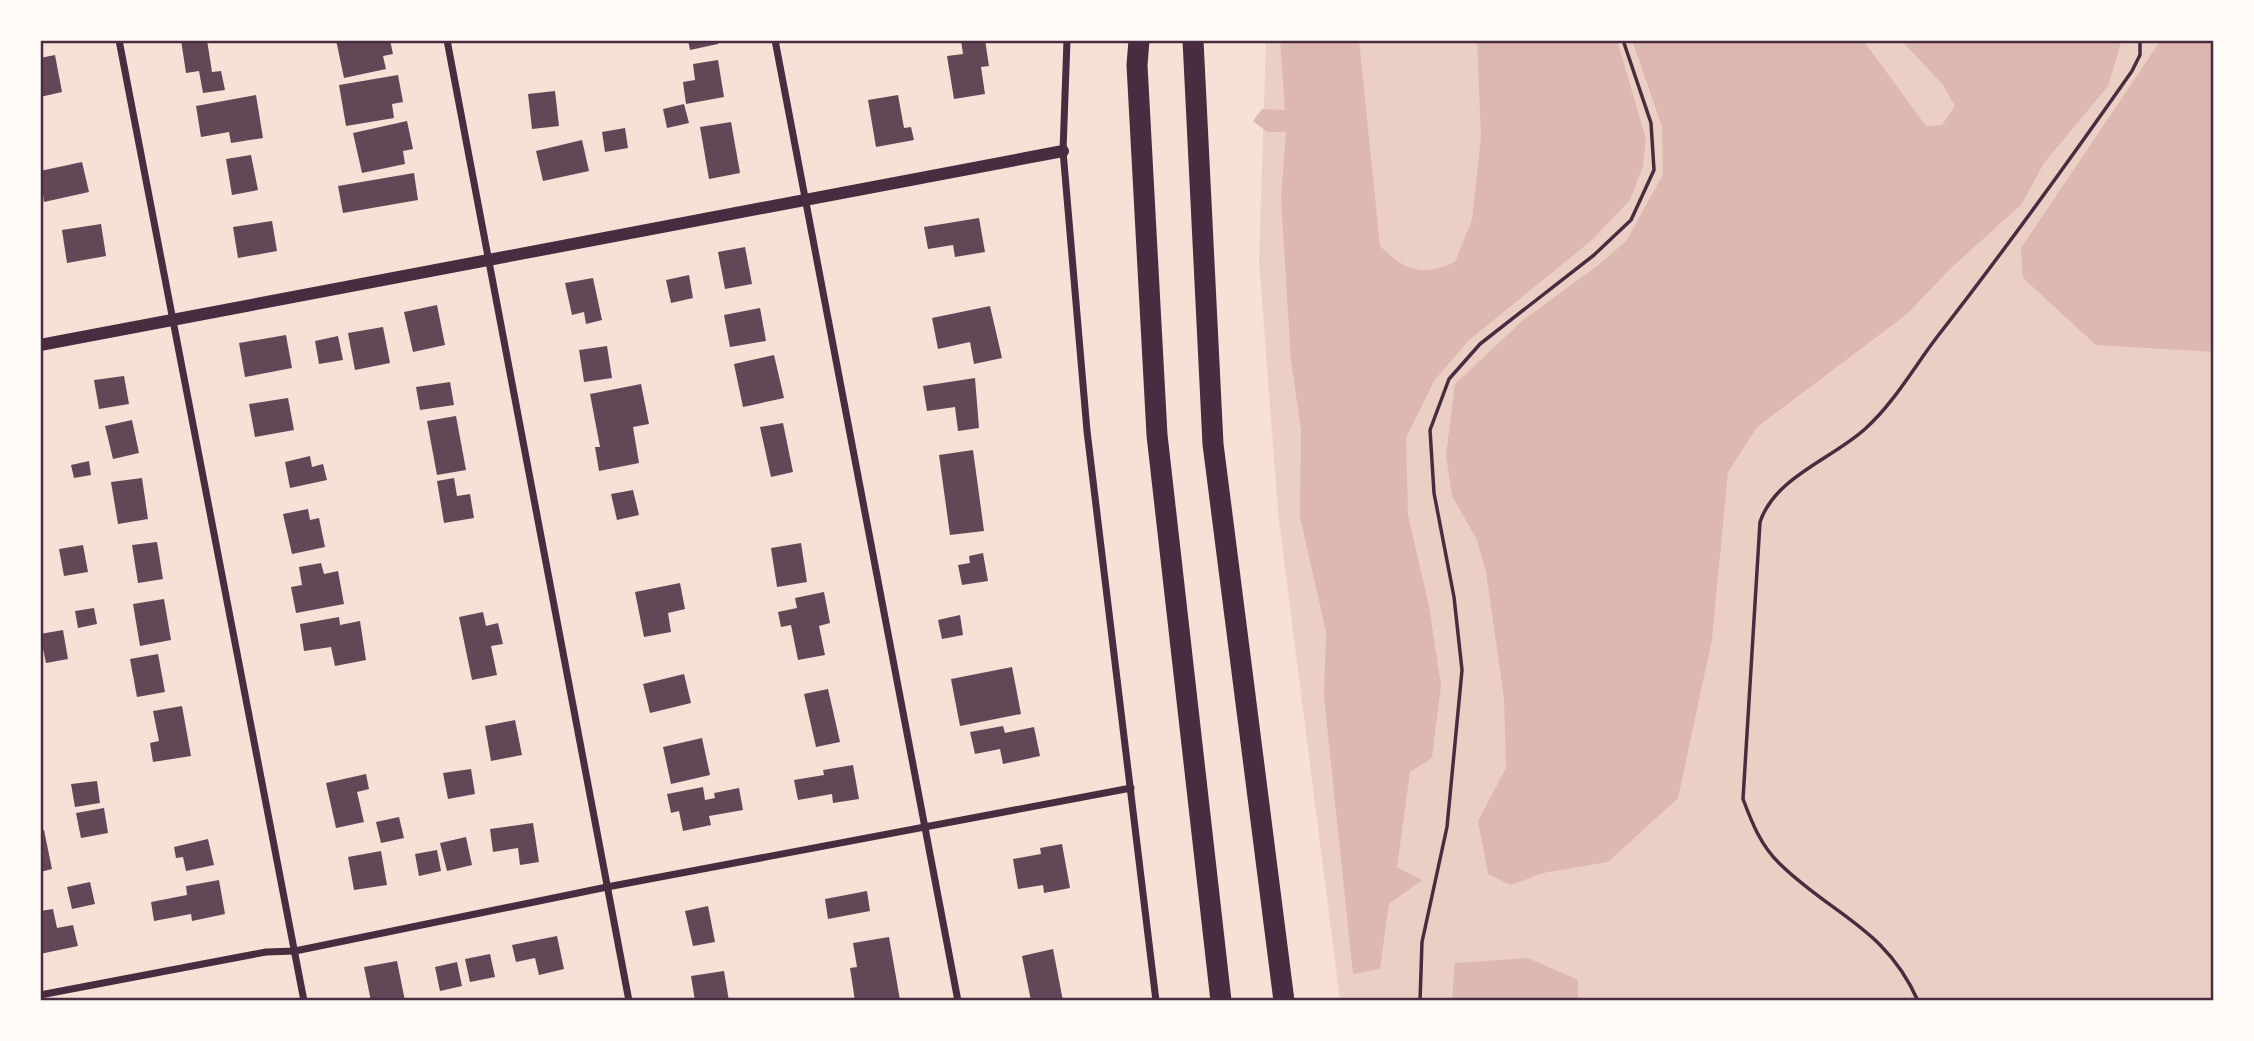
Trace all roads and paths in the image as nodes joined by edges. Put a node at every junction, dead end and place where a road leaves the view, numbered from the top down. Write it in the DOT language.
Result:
graph roads {
  1 [pos="119,40"];
  2 [pos="447,40"];
  3 [pos="775,40"];
  4 [pos="1067,40"];
  5 [pos="1139,40"];
  6 [pos="1193,40"];
  7 [pos="1623,40"];
  8 [pos="2140,40"];
  9 [pos="1063,151"];
  10 [pos="807,200"];
  11 [pos="490,260"];
  12 [pos="174,320"];
  13 [pos="40,345"];
  14 [pos="1131,788"];
  15 [pos="925,827"];
  16 [pos="607,887"];
  17 [pos="295,951"];
  18 [pos="40,995"];
  19 [pos="304,1001"];
  20 [pos="629,1001"];
  21 [pos="958,1001"];
  22 [pos="1156,1001"];
  23 [pos="1221,1001"];
  24 [pos="1284,1001"];
  25 [pos="1420,1001"];
  26 [pos="1918,1001"];
  1 -- 12 [label="street"];
  2 -- 11 [label="street"];
  3 -- 10 [label="street"];
  4 -- 9 [label="street"];
  5 -- 23 [label="highway"];
  6 -- 24 [label="highway"];
  7 -- 25 [label="path"];
  8 -- 26 [label="path"];
  9 -- 10 [label="street"];
  9 -- 14 [label="street"];
  10 -- 11 [label="street"];
  10 -- 15 [label="street"];
  11 -- 12 [label="street"];
  11 -- 16 [label="street"];
  12 -- 13 [label="street"];
  12 -- 17 [label="street"];
  14 -- 15 [label="street"];
  14 -- 22 [label="street"];
  15 -- 16 [label="street"];
  15 -- 21 [label="street"];
  16 -- 17 [label="street"];
  16 -- 20 [label="street"];
  17 -- 18 [label="street"];
  17 -- 19 [label="street"];
}
